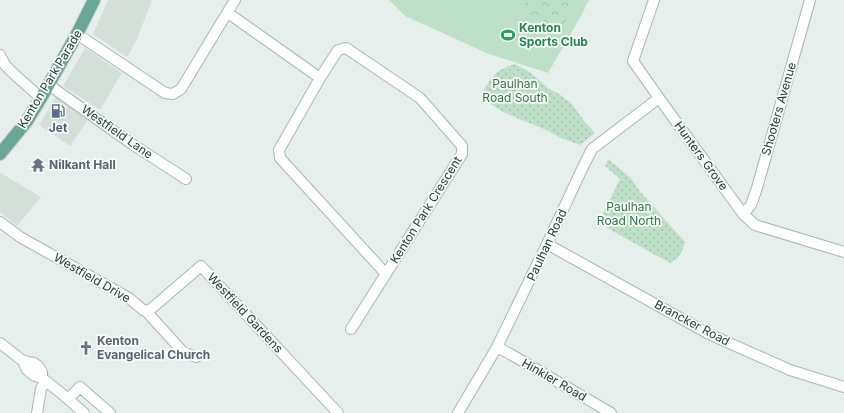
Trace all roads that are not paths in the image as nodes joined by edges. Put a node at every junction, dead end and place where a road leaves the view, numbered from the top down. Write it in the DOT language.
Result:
graph roads {
  1 [pos="94,0"];
  2 [pos="235,0"];
  3 [pos="654,0"];
  4 [pos="810,0"];
  5 [pos="228,13"];
  6 [pos="77,34"];
  7 [pos="0,54"];
  8 [pos="320,78"];
  9 [pos="49,85"];
  10 [pos="42,98"];
  11 [pos="659,98"];
  12 [pos="0,154"];
  13 [pos="186,179"];
  14 [pos="743,214"];
  15 [pos="0,222"];
  16 [pos="547,244"];
  17 [pos="844,252"];
  18 [pos="386,274"];
  19 [pos="146,311"];
  20 [pos="351,329"];
  21 [pos="0,343"];
  22 [pos="497,347"];
  23 [pos="196,357"];
  24 [pos="43,379"];
  25 [pos="844,387"];
  26 [pos="68,399"];
  27 [pos="37,413"];
  28 [pos="84,413"];
  29 [pos="110,413"];
  30 [pos="338,413"];
  31 [pos="458,413"];
  32 [pos="611,413"];
  1 -- 6 [label="main road, Kenton Park Parade"];
  2 -- 5 [label="street"];
  3 -- 11 [label="street, Hunters Grove"];
  4 -- 14 [label="street, Shooters Avenue"];
  5 -- 6 [label="street"];
  5 -- 8 [label="street"];
  6 -- 9 [label="main road, Kenton Park Parade"];
  7 -- 10 [label="street"];
  8 -- 18 [label="street, Kenton Park Crescent"];
  8 -- 18 [label="street, Kenton Park Crescent"];
  9 -- 10 [label="main road, Kenton Park Parade"];
  9 -- 13 [label="street, Westfield Lane"];
  10 -- 12 [label="main road, Kenton Park Parade"];
  11 -- 14 [label="street, Hunters Grove"];
  11 -- 16 [label="street, Paulhan Road"];
  14 -- 17 [label="street, Hunters Grove"];
  15 -- 19 [label="street, Westfield Drive"];
  16 -- 22 [label="street, Paulhan Road"];
  16 -- 25 [label="street, Brancker Road"];
  18 -- 20 [label="street, Kenton Park Crescent"];
  19 -- 23 [label="street, Westfield Drive"];
  19 -- 30 [label="street, Westfield Gardens"];
  21 -- 24 [label="street"];
  22 -- 31 [label="street, Paulhan Road"];
  22 -- 32 [label="street, Hinkler Road"];
  24 -- 26 [label="street"];
  24 -- 27 [label="street"];
  26 -- 28 [label="street"];
  26 -- 29 [label="street"];
}
